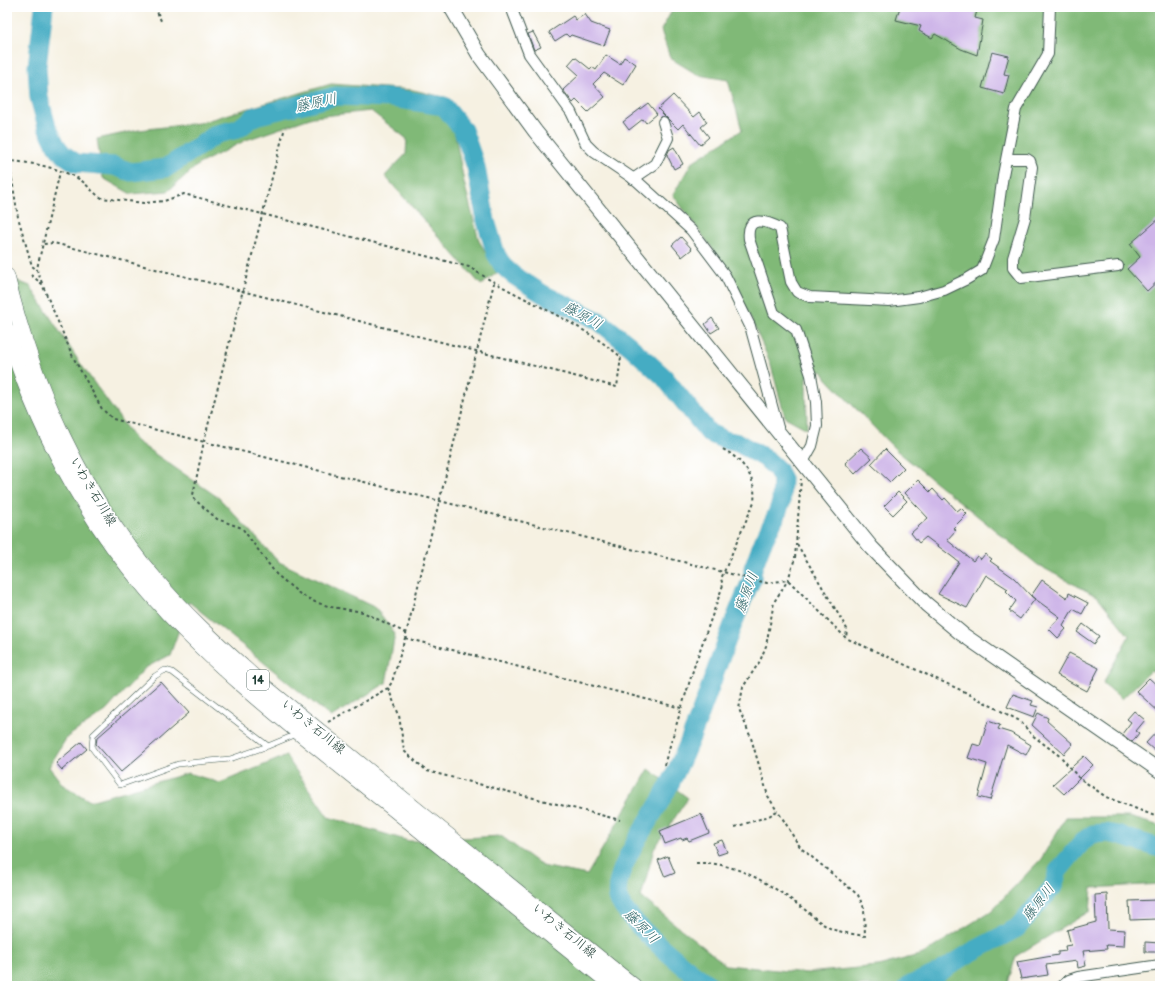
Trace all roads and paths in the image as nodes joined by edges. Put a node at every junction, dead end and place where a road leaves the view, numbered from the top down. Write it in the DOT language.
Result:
graph roads {
  1 [pos="155,7"];
  2 [pos="451,7"];
  3 [pos="511,7"];
  4 [pos="1050,7"];
  5 [pos="162,22"];
  6 [pos="663,122"];
  7 [pos="284,131"];
  8 [pos="1008,159"];
  9 [pos="8,161"];
  10 [pos="60,172"];
  11 [pos="633,178"];
  12 [pos="263,214"];
  13 [pos="43,244"];
  14 [pos="1118,266"];
  15 [pos="37,270"];
  16 [pos="31,275"];
  17 [pos="7,276"];
  18 [pos="494,283"];
  19 [pos="42,284"];
  20 [pos="244,292"];
  21 [pos="7,330"];
  22 [pos="476,351"];
  23 [pos="779,432"];
  24 [pos="204,441"];
  25 [pos="721,448"];
  26 [pos="802,462"];
  27 [pos="439,500"];
  28 [pos="796,542"];
  29 [pos="724,572"];
  30 [pos="788,580"];
  31 [pos="406,633"];
  32 [pos="405,638"];
  33 [pos="846,638"];
  34 [pos="388,688"];
  35 [pos="682,709"];
  36 [pos="316,728"];
  37 [pos="299,733"];
  38 [pos="268,746"];
  39 [pos="664,765"];
  40 [pos="1160,771"];
  41 [pos="777,811"];
  42 [pos="1160,818"];
  43 [pos="620,820"];
  44 [pos="736,827"];
  45 [pos="696,863"];
  46 [pos="1160,965"];
  47 [pos="613,986"];
  48 [pos="634,986"];
  49 [pos="1062,986"];
  1 -- 5 [label="path"];
  2 -- 23 [label="street"];
  3 -- 11 [label="street"];
  4 -- 8 [label="street"];
  6 -- 11 [label="street"];
  7 -- 12 [label="path"];
  8 -- 14 [label="street"];
  8 -- 26 [label="street"];
  9 -- 10 [label="path"];
  9 -- 15 [label="path"];
  10 -- 12 [label="path"];
  10 -- 13 [label="path"];
  11 -- 23 [label="street"];
  12 -- 20 [label="path"];
  12 -- 22 [label="path"];
  13 -- 15 [label="path"];
  13 -- 20 [label="path"];
  15 -- 19 [label="path"];
  16 -- 19 [label="path"];
  17 -- 36 [label="main road, いわき石川線 / 14"];
  18 -- 22 [label="path"];
  19 -- 24 [label="path"];
  20 -- 22 [label="path"];
  20 -- 24 [label="path"];
  21 -- 37 [label="main road, いわき石川線 / 14"];
  22 -- 27 [label="path"];
  23 -- 26 [label="street"];
  24 -- 27 [label="path"];
  24 -- 31 [label="path"];
  25 -- 29 [label="path"];
  26 -- 28 [label="path"];
  26 -- 40 [label="street"];
  27 -- 29 [label="path"];
  27 -- 31 [label="path"];
  28 -- 30 [label="path"];
  28 -- 33 [label="path"];
  29 -- 30 [label="path"];
  29 -- 35 [label="path"];
  30 -- 33 [label="path"];
  30 -- 41 [label="path"];
  31 -- 32 [label="path"];
  32 -- 34 [label="path"];
  32 -- 35 [label="path"];
  33 -- 42 [label="path"];
  34 -- 36 [label="path"];
  34 -- 43 [label="path"];
  35 -- 39 [label="path"];
  36 -- 48 [label="main road, いわき石川線 / 14"];
  37 -- 38 [label="lane"];
  37 -- 47 [label="main road, いわき石川線 / 14"];
  38 -- 38 [label="lane"];
  41 -- 44 [label="path"];
  41 -- 45 [label="path"];
  46 -- 49 [label="street"];
}
